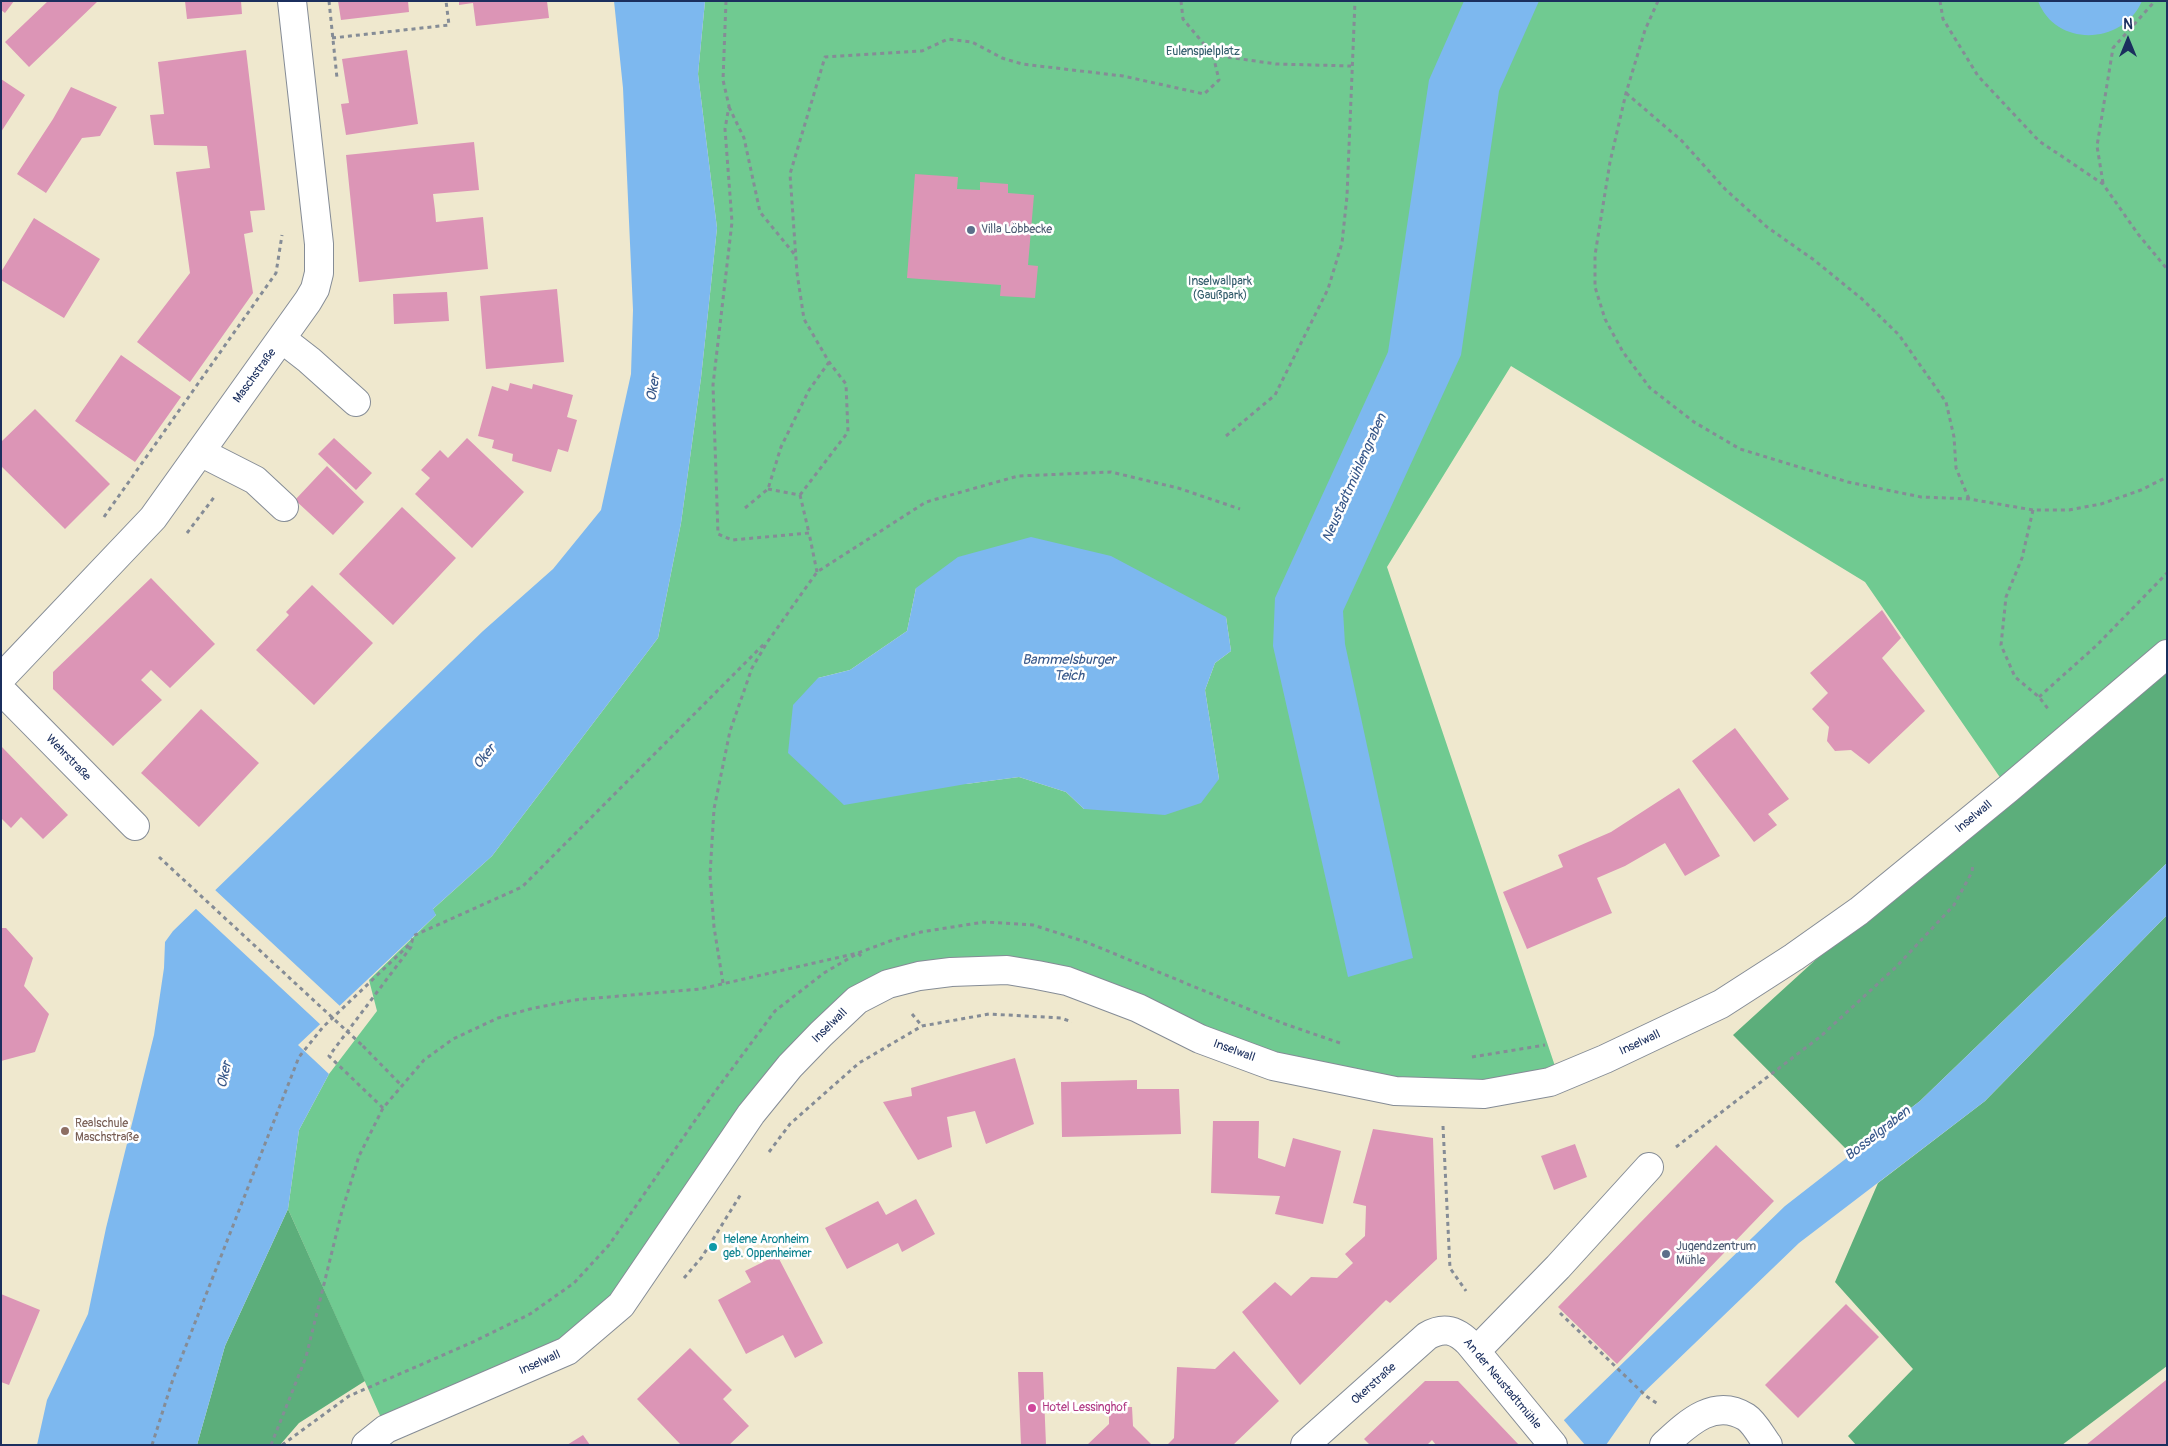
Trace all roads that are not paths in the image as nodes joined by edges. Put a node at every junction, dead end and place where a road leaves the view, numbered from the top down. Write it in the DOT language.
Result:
graph roads {
  1 [pos="292,1"];
  2 [pos="282,339"];
  3 [pos="356,402"];
  4 [pos="200,452"];
  5 [pos="284,507"];
  6 [pos="2167,654"];
  7 [pos="1,678"];
  8 [pos="1,690"];
  9 [pos="135,826"];
  10 [pos="1649,1167"];
  11 [pos="1446,1330"];
  12 [pos="1476,1351"];
  13 [pos="1552,1443"];
  14 [pos="366,1445"];
  15 [pos="1306,1445"];
  16 [pos="1664,1445"];
  17 [pos="1768,1445"];
  1 -- 2 [label="street, Maschstraße"];
  2 -- 3 [label="street"];
  2 -- 4 [label="street, Maschstraße"];
  4 -- 5 [label="street"];
  4 -- 7 [label="street, Maschstraße"];
  6 -- 14 [label="street, Inselwall"];
  8 -- 9 [label="street, Wehrstraße"];
  10 -- 12 [label="street"];
  11 -- 12 [label="street, An der Neustadtmühle"];
  11 -- 15 [label="street, Okerstraße"];
  12 -- 13 [label="street, An der Neustadtmühle"];
  16 -- 17 [label="street"];
}
